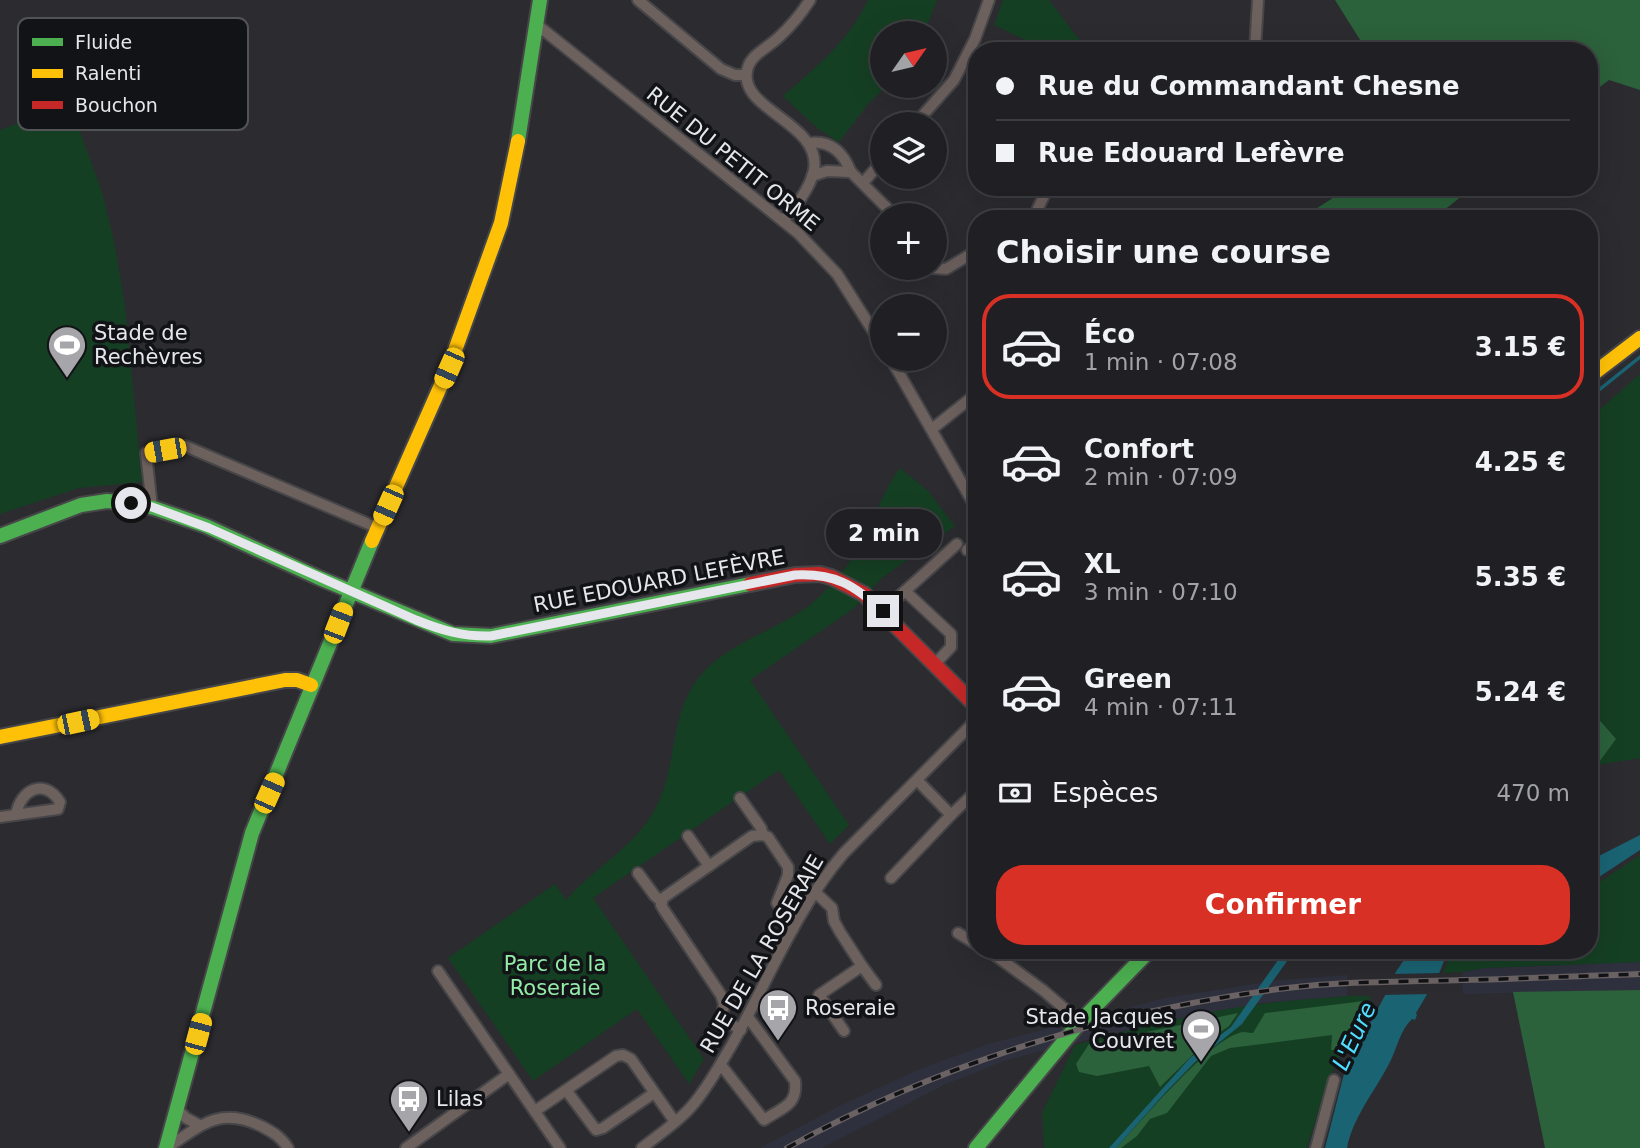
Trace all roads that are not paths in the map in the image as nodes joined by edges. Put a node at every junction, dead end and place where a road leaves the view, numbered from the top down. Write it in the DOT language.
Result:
graph roads {
  1 [pos="540,0"];
  2 [pos="638,0"];
  3 [pos="810,0"];
  4 [pos="989,0"];
  5 [pos="1258,0"];
  6 [pos="536,24"];
  7 [pos="973,42"];
  8 [pos="1256,42"];
  9 [pos="968,53"];
  10 [pos="747,75"];
  11 [pos="926,112"];
  12 [pos="808,143"];
  13 [pos="851,172"];
  14 [pos="870,175"];
  15 [pos="812,176"];
  16 [pos="863,183"];
  17 [pos="882,203"];
  18 [pos="783,221"];
  19 [pos="968,256"];
  20 [pos="947,270"];
  21 [pos="870,326"];
  22 [pos="1640,338"];
  23 [pos="1598,370"];
  24 [pos="898,371"];
  25 [pos="968,400"];
  26 [pos="932,429"];
  27 [pos="968,494"];
  28 [pos="152,507"];
  29 [pos="378,528"];
  30 [pos="0,536"];
  31 [pos="967,546"];
  32 [pos="905,591"];
  33 [pos="350,592"];
  34 [pos="883,611"];
  35 [pos="935,664"];
  36 [pos="311,685"];
  37 [pos="968,698"];
  38 [pos="968,728"];
  39 [pos="0,737"];
  40 [pos="917,780"];
  41 [pos="740,798"];
  42 [pos="968,799"];
  43 [pos="16,815"];
  44 [pos="951,816"];
  45 [pos="0,817"];
  46 [pos="763,835"];
  47 [pos="688,836"];
  48 [pos="709,866"];
  49 [pos="638,873"];
  50 [pos="891,878"];
  51 [pos="815,892"];
  52 [pos="662,902"];
  53 [pos="793,929"];
  54 [pos="958,933"];
  55 [pos="968,939"];
  56 [pos="1000,959"];
  57 [pos="1141,959"];
  58 [pos="862,966"];
  59 [pos="438,971"];
  60 [pos="876,985"];
  61 [pos="748,1017"];
  62 [pos="1080,1022"];
  63 [pos="741,1030"];
  64 [pos="844,1031"];
  65 [pos="721,1065"];
  66 [pos="509,1074"];
  67 [pos="1334,1080"];
  68 [pos="566,1090"];
  69 [pos="654,1093"];
  70 [pos="177,1110"];
  71 [pos="535,1111"];
  72 [pos="675,1122"];
  73 [pos="199,1125"];
  74 [pos="166,1148"];
  75 [pos="288,1148"];
  76 [pos="406,1148"];
  77 [pos="560,1148"];
  78 [pos="642,1148"];
  79 [pos="976,1148"];
  80 [pos="1316,1148"];
  1 -- 6 [label="street"];
  2 -- 10 [label="street"];
  3 -- 10 [label="street"];
  4 -- 7 [label="street"];
  5 -- 8 [label="street"];
  6 -- 18 [label="street, RUE DU PETIT ORME"];
  6 -- 29 [label="street"];
  9 -- 11 [label="street"];
  10 -- 12 [label="street"];
  12 -- 13 [label="street"];
  12 -- 15 [label="street"];
  13 -- 15 [label="street"];
  13 -- 16 [label="street"];
  14 -- 16 [label="street"];
  15 -- 18 [label="street"];
  16 -- 17 [label="street"];
  18 -- 21 [label="street, RUE DU PETIT ORME"];
  19 -- 20 [label="street"];
  22 -- 23 [label="street"];
  24 -- 26 [label="street"];
  25 -- 26 [label="street"];
  26 -- 27 [label="street"];
  28 -- 29 [label="street"];
  28 -- 30 [label="street, RUE EDOUARD LEFÈVRE"];
  28 -- 33 [label="street, RUE EDOUARD LEFÈVRE"];
  29 -- 33 [label="street"];
  31 -- 32 [label="street"];
  32 -- 34 [label="street"];
  32 -- 35 [label="street"];
  33 -- 34 [label="street, RUE EDOUARD LEFÈVRE"];
  33 -- 36 [label="street"];
  34 -- 35 [label="street, RUE EDOUARD LEFÈVRE"];
  35 -- 37 [label="street, RUE EDOUARD LEFÈVRE"];
  36 -- 39 [label="street"];
  36 -- 70 [label="street"];
  38 -- 40 [label="street, RUE DE LA ROSERAIE"];
  40 -- 44 [label="street"];
  40 -- 51 [label="street, RUE DE LA ROSERAIE"];
  41 -- 46 [label="street"];
  42 -- 44 [label="street"];
  43 -- 45 [label="street"];
  44 -- 50 [label="street"];
  46 -- 48 [label="street"];
  46 -- 53 [label="street"];
  47 -- 48 [label="street"];
  48 -- 52 [label="street"];
  49 -- 52 [label="street"];
  51 -- 53 [label="street, RUE DE LA ROSERAIE"];
  51 -- 58 [label="street"];
  52 -- 63 [label="street"];
  53 -- 61 [label="street, RUE DE LA ROSERAIE"];
  54 -- 55 [label="street"];
  56 -- 62 [label="street"];
  57 -- 62 [label="street"];
  58 -- 60 [label="street"];
  58 -- 64 [label="street"];
  59 -- 66 [label="street"];
  61 -- 63 [label="street, RUE DE LA ROSERAIE"];
  61 -- 65 [label="street"];
  62 -- 79 [label="street"];
  63 -- 65 [label="street, RUE DE LA ROSERAIE"];
  65 -- 72 [label="street, RUE DE LA ROSERAIE"];
  66 -- 71 [label="street"];
  66 -- 76 [label="street"];
  67 -- 80 [label="street"];
  68 -- 69 [label="street"];
  68 -- 69 [label="street"];
  68 -- 71 [label="street"];
  69 -- 72 [label="street"];
  70 -- 73 [label="street"];
  70 -- 74 [label="street"];
  71 -- 77 [label="street"];
  72 -- 78 [label="street, RUE DE LA ROSERAIE"];
  73 -- 74 [label="street"];
  73 -- 75 [label="street"];
}
